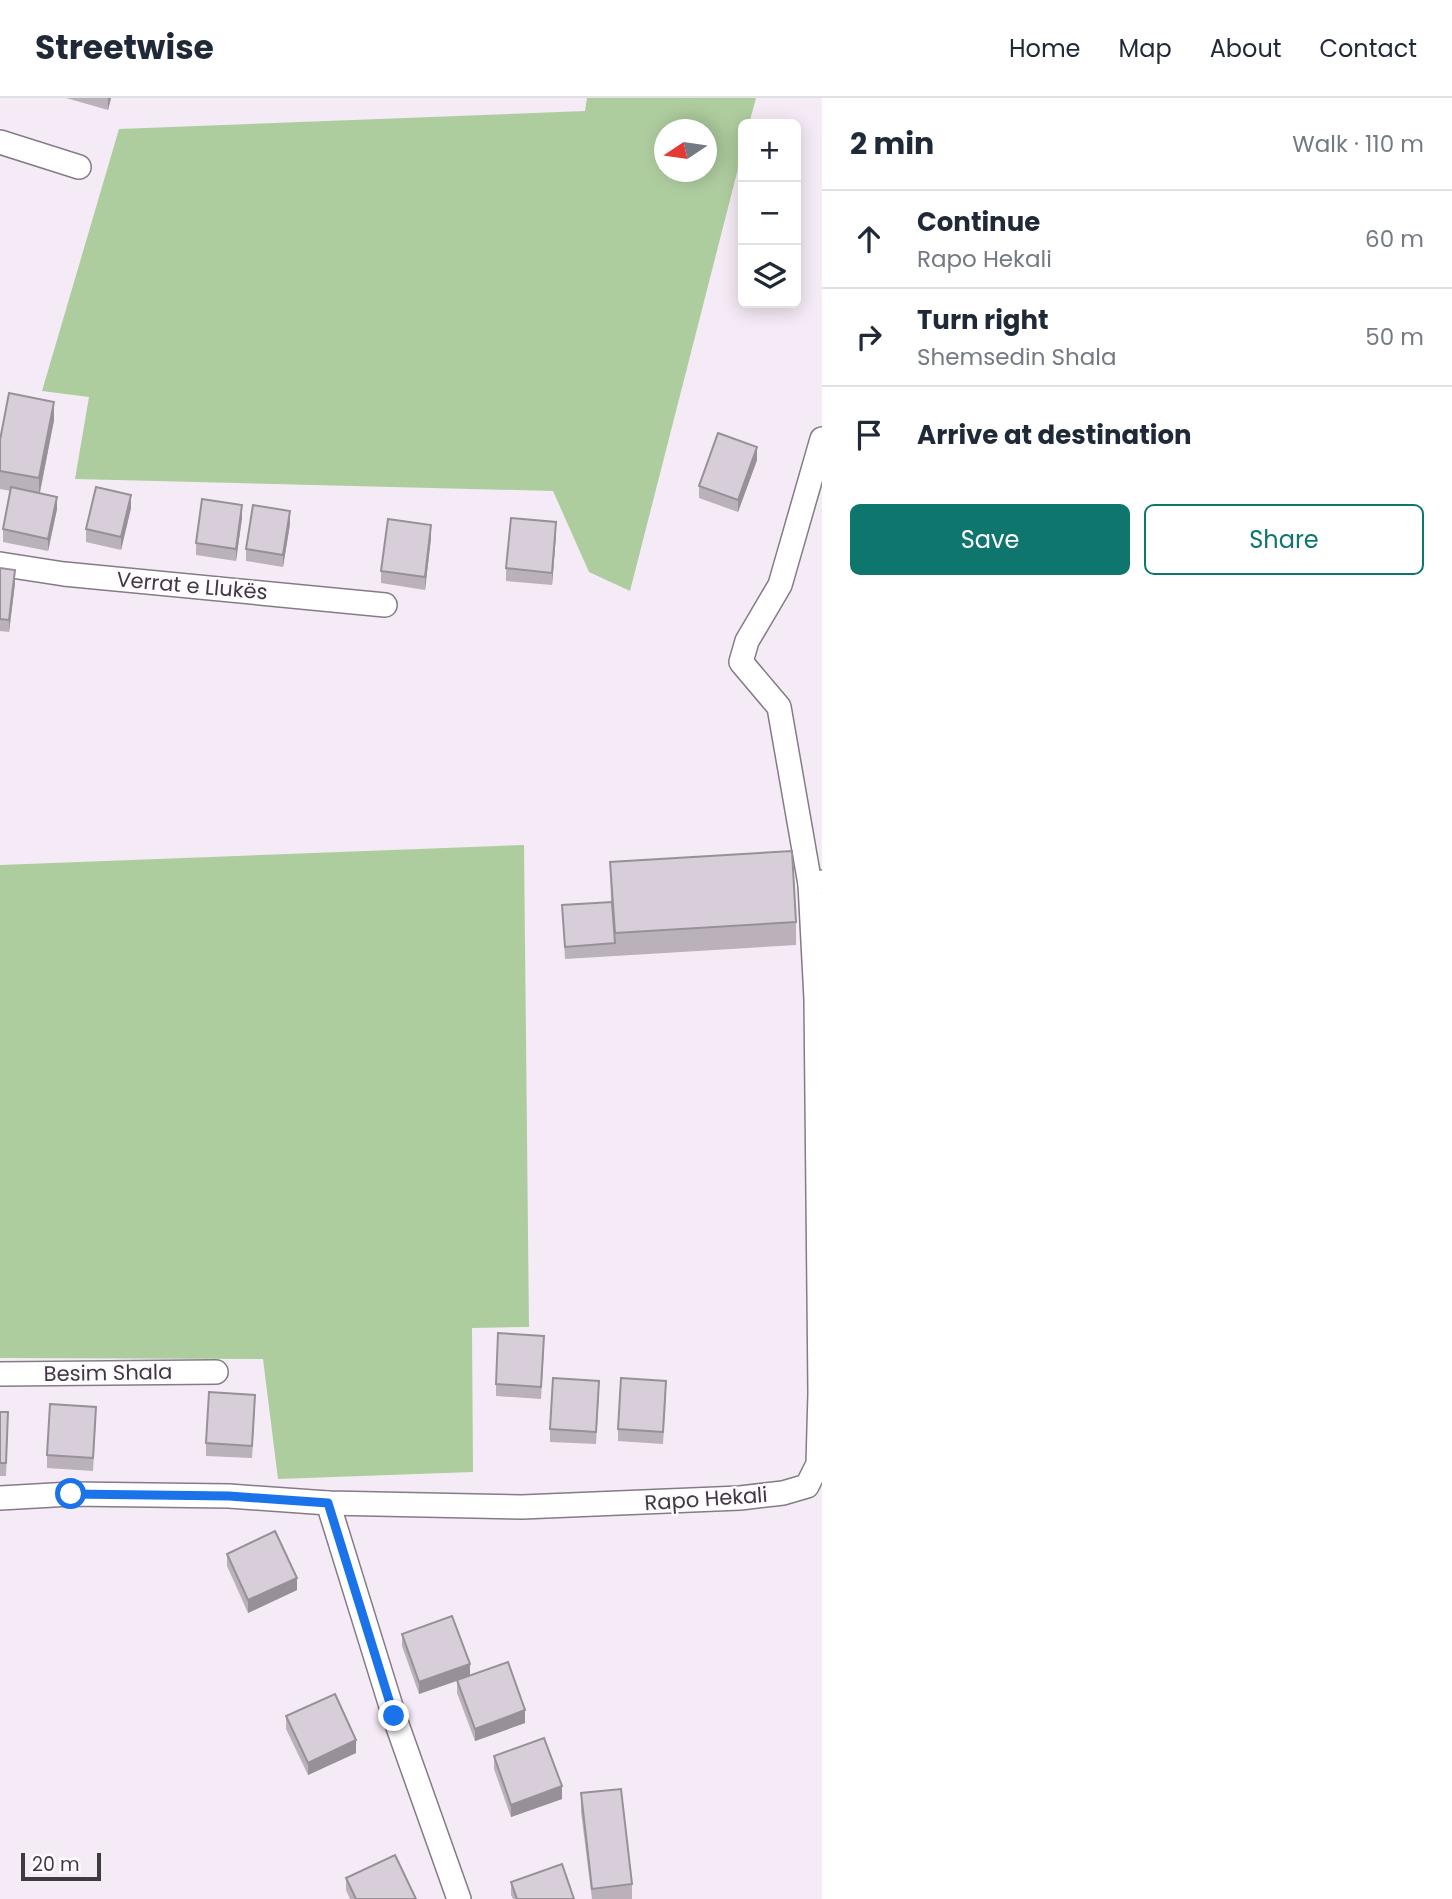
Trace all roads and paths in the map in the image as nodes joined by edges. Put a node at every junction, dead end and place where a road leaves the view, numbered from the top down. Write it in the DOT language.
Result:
graph roads {
  1 [pos="0,142"];
  2 [pos="79,167"];
  3 [pos="822,439"];
  4 [pos="0,564"];
  5 [pos="385,605"];
  6 [pos="816,883"];
  7 [pos="821,1178"];
  8 [pos="216,1371"];
  9 [pos="0,1374"];
  10 [pos="0,1498"];
  11 [pos="328,1503"];
  12 [pos="459,1899"];
  1 -- 2 [label="street"];
  3 -- 6 [label="street, Rapo Hekali"];
  4 -- 5 [label="street, Verrat e Llukës"];
  6 -- 7 [label="street, Rapo Hekali"];
  7 -- 11 [label="street, Rapo Hekali"];
  8 -- 9 [label="street, Besim Shala"];
  10 -- 11 [label="street, Rapo Hekali"];
  11 -- 12 [label="street"];
}
